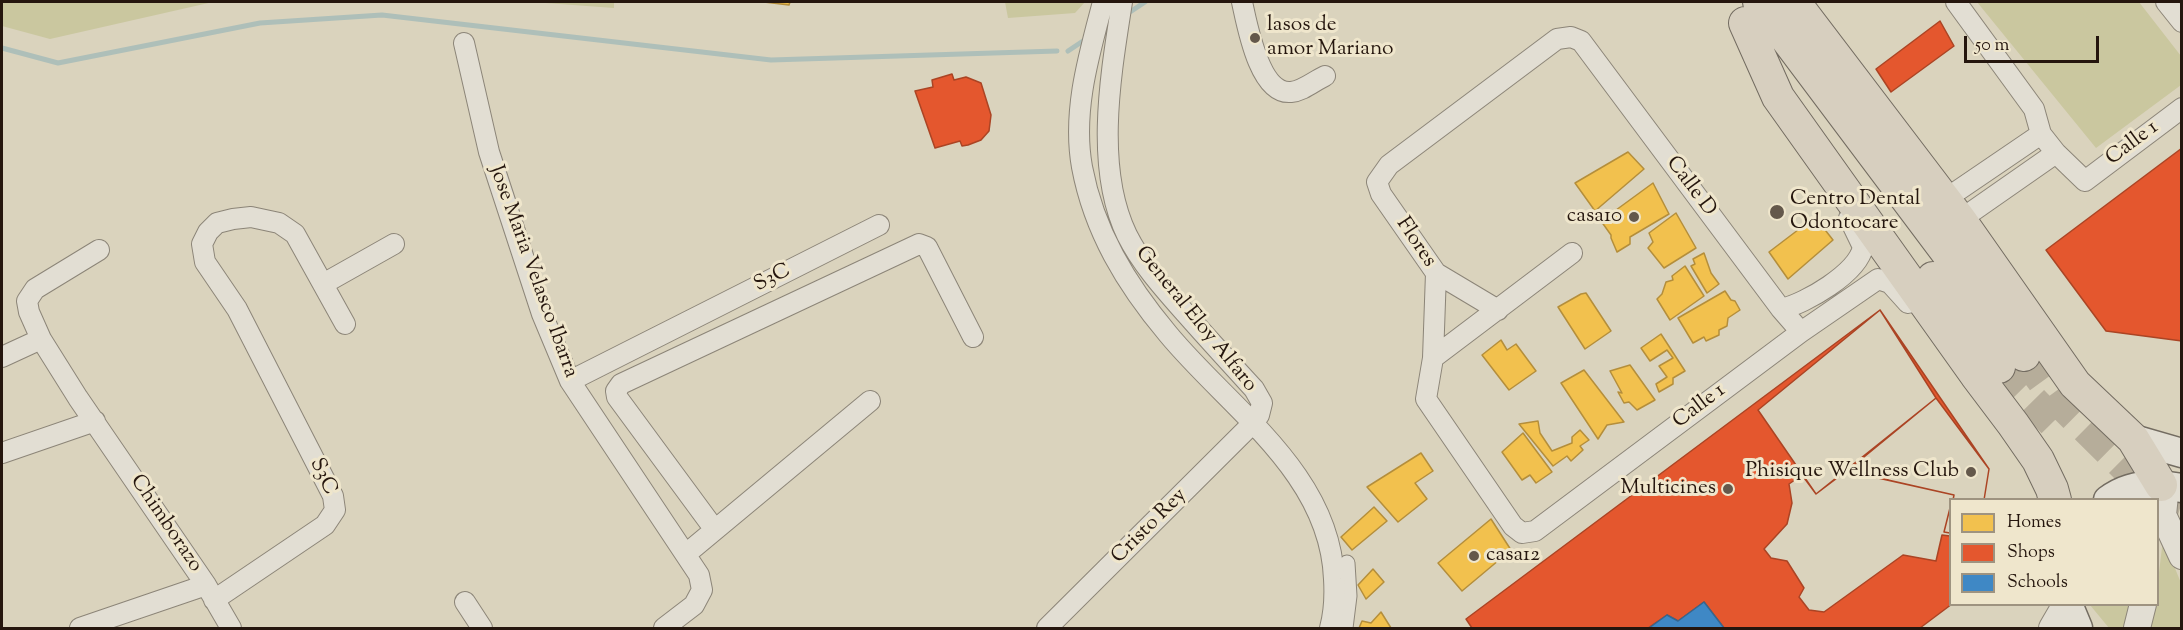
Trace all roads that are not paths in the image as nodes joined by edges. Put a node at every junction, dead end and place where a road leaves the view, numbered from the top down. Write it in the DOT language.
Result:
graph roads {
  1 [pos="1102,2"];
  2 [pos="1122,2"];
  3 [pos="1242,2"];
  4 [pos="1792,2"];
  5 [pos="1956,2"];
  6 [pos="2166,2"];
  7 [pos="1745,9"];
  8 [pos="2181,22"];
  9 [pos="1581,41"];
  10 [pos="464,43"];
  11 [pos="1325,76"];
  12 [pos="1778,97"];
  13 [pos="2181,108"];
  14 [pos="2041,134"];
  15 [pos="2056,153"];
  16 [pos="1952,210"];
  17 [pos="879,225"];
  18 [pos="394,244"];
  19 [pos="99,250"];
  20 [pos="1572,253"];
  21 [pos="1436,273"];
  22 [pos="323,284"];
  23 [pos="1781,309"];
  24 [pos="1498,310"];
  25 [pos="345,324"];
  26 [pos="1801,332"];
  27 [pos="973,337"];
  28 [pos="41,339"];
  29 [pos="2,357"];
  30 [pos="1433,358"];
  31 [pos="2000,366"];
  32 [pos="570,381"];
  33 [pos="870,401"];
  34 [pos="95,421"];
  35 [pos="1252,424"];
  36 [pos="2133,439"];
  37 [pos="2,453"];
  38 [pos="2181,453"];
  39 [pos="2171,491"];
  40 [pos="2054,498"];
  41 [pos="2112,498"];
  42 [pos="715,530"];
  43 [pos="2159,532"];
  44 [pos="1522,533"];
  45 [pos="686,554"];
  46 [pos="2181,556"];
  47 [pos="1347,563"];
  48 [pos="210,593"];
  49 [pos="465,602"];
  50 [pos="2066,606"];
  51 [pos="2068,606"];
  52 [pos="2143,606"];
  53 [pos="80,628"];
  54 [pos="231,628"];
  55 [pos="482,628"];
  56 [pos="664,628"];
  57 [pos="1047,628"];
  58 [pos="1330,628"];
  59 [pos="1345,628"];
  60 [pos="2052,628"];
  61 [pos="2078,628"];
  62 [pos="2138,628"];
  1 -- 35 [label="street"];
  2 -- 35 [label="street, General Eloy Alfaro"];
  3 -- 11 [label="street"];
  4 -- 16 [label="main road"];
  5 -- 14 [label="street"];
  6 -- 8 [label="street"];
  7 -- 12 [label="main road"];
  7 -- 31 [label="main road"];
  9 -- 21 [label="street, Flores"];
  9 -- 23 [label="street, Calle D"];
  10 -- 32 [label="street, Jose Maria Velasco Ibarra"];
  12 -- 23 [label="street"];
  12 -- 31 [label="main road"];
  13 -- 15 [label="street, Calle 1"];
  14 -- 15 [label="street"];
  14 -- 16 [label="street"];
  15 -- 16 [label="street"];
  16 -- 36 [label="main road"];
  17 -- 32 [label="street, S3C"];
  18 -- 22 [label="street"];
  19 -- 28 [label="street, Chimborazo"];
  20 -- 24 [label="street"];
  21 -- 24 [label="street"];
  21 -- 30 [label="street, Flores"];
  22 -- 25 [label="street"];
  22 -- 48 [label="street, S3C"];
  23 -- 26 [label="street, Calle D"];
  24 -- 30 [label="street"];
  26 -- 31 [label="street, Calle 1"];
  26 -- 44 [label="street, Calle 1"];
  27 -- 42 [label="street"];
  28 -- 29 [label="street"];
  28 -- 34 [label="street, Chimborazo"];
  30 -- 44 [label="street, Flores"];
  31 -- 40 [label="main road"];
  32 -- 45 [label="street, Jose Maria Velasco Ibarra"];
  33 -- 42 [label="street"];
  34 -- 37 [label="street"];
  34 -- 48 [label="street, Chimborazo"];
  35 -- 57 [label="street, Cristo Rey"];
  35 -- 58 [label="street"];
  36 -- 38 [label="main road"];
  36 -- 39 [label="main road"];
  39 -- 41 [label="main road"];
  39 -- 43 [label="street"];
  39 -- 46 [label="street"];
  42 -- 45 [label="street"];
  45 -- 56 [label="street, Jose Maria Velasco Ibarra"];
  47 -- 59 [label="street"];
  48 -- 53 [label="street, S3C"];
  48 -- 54 [label="street, Chimborazo"];
  49 -- 55 [label="street"];
  50 -- 60 [label="street"];
  51 -- 61 [label="main road"];
  52 -- 62 [label="street"];
}
